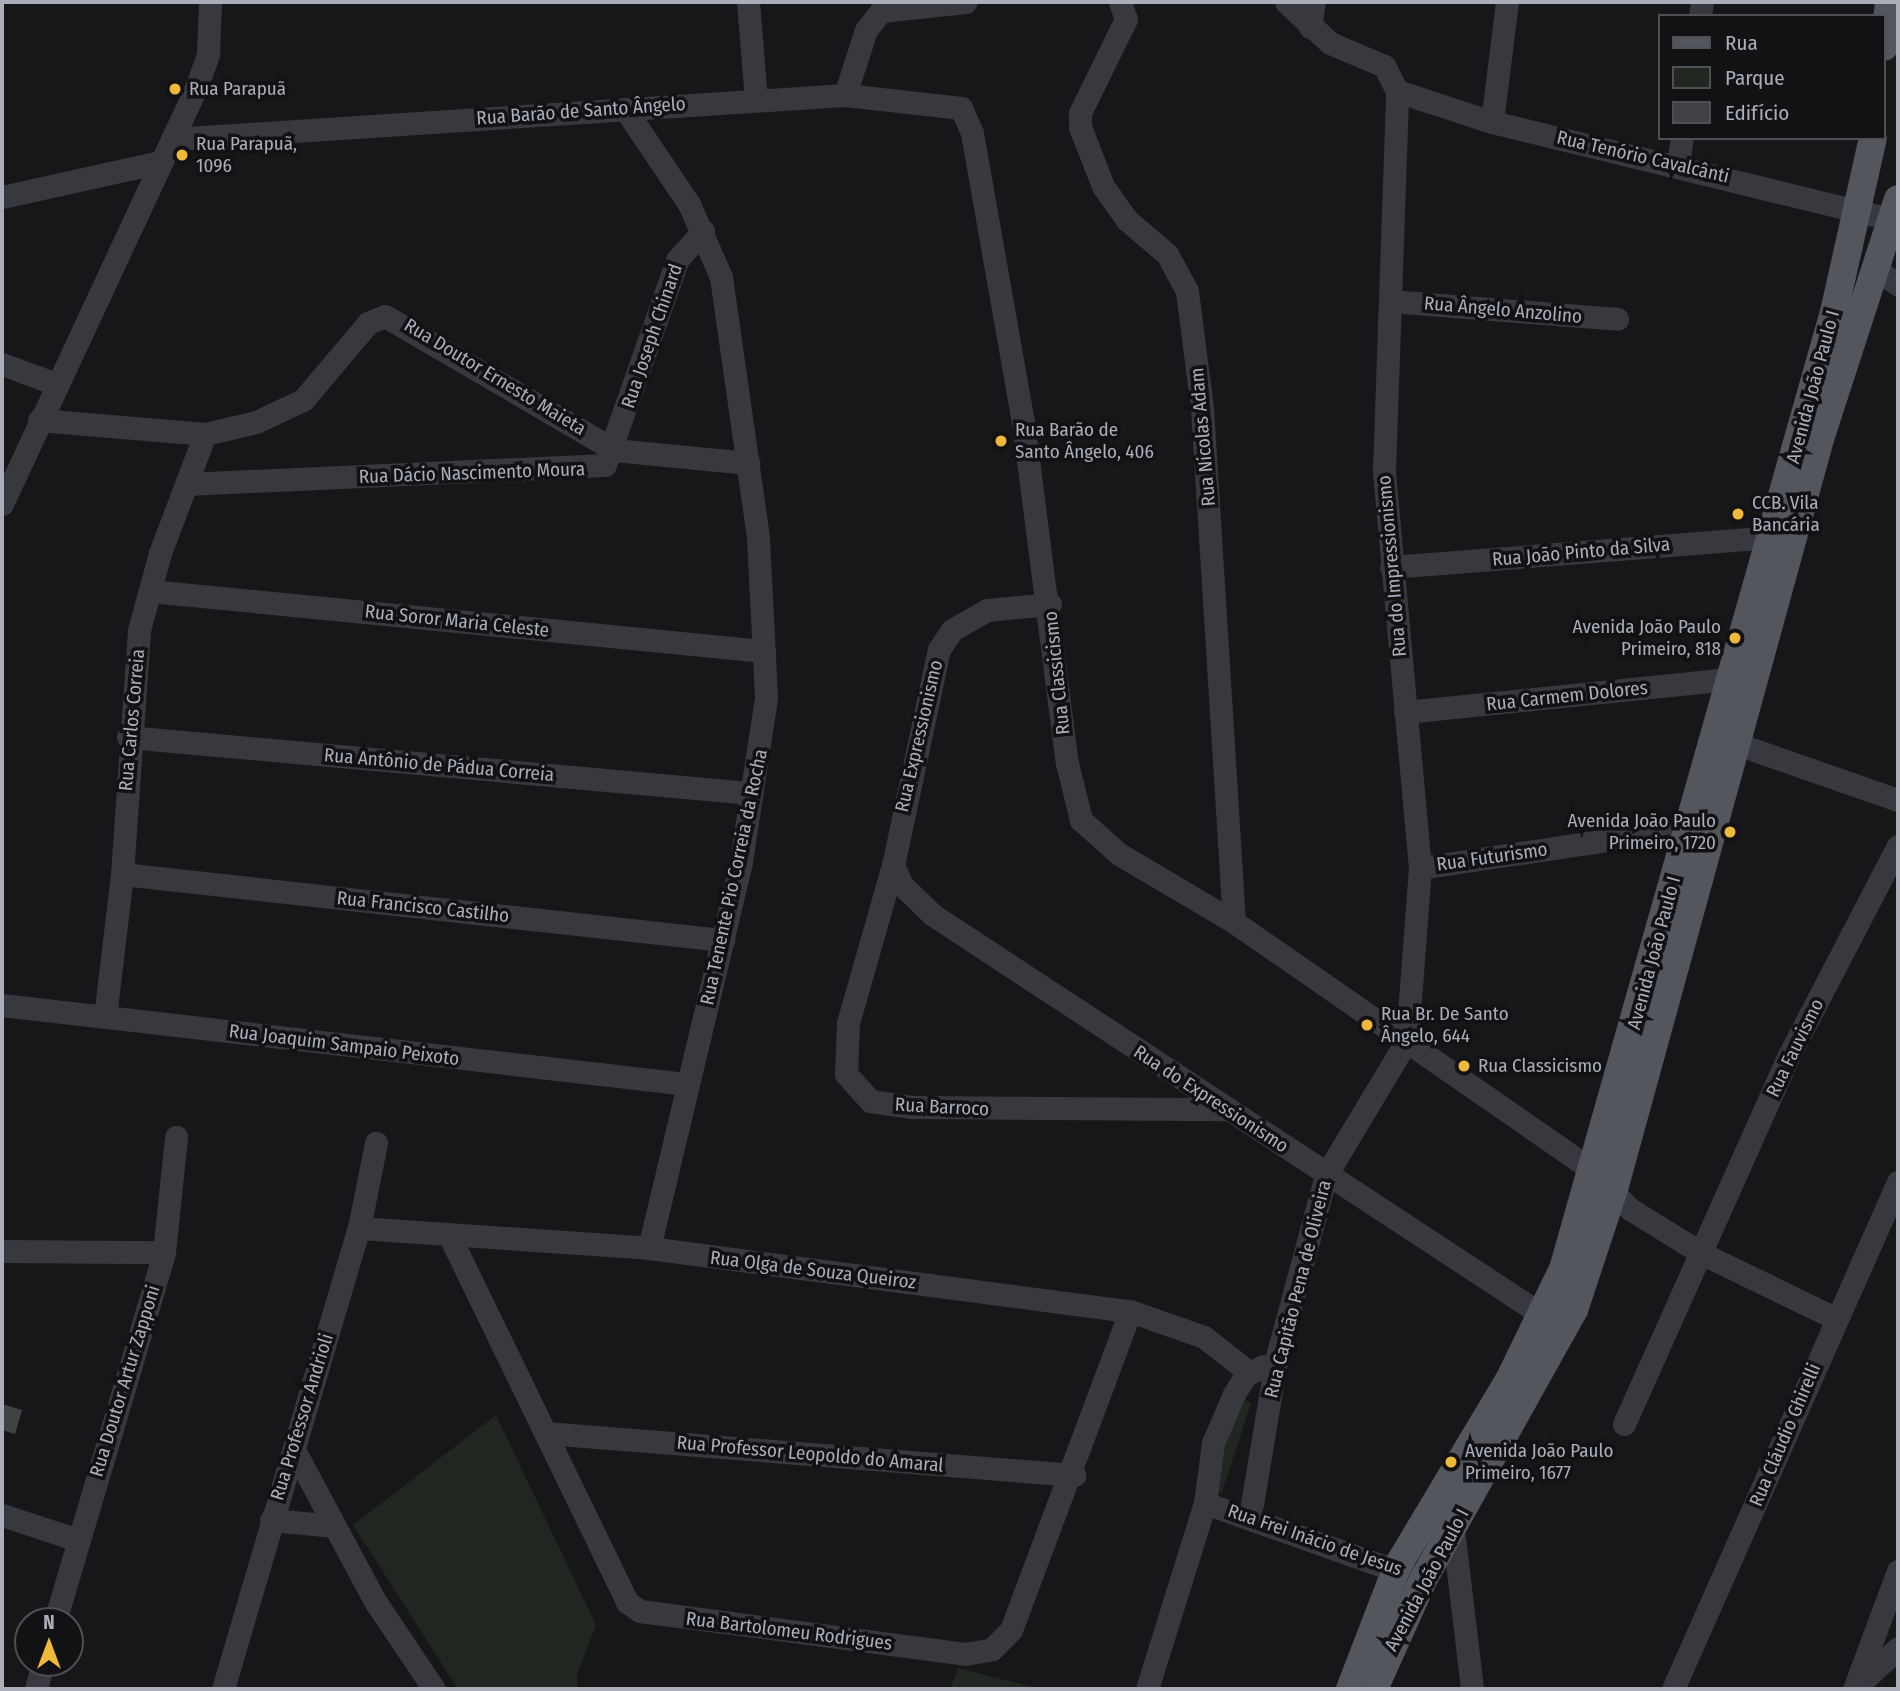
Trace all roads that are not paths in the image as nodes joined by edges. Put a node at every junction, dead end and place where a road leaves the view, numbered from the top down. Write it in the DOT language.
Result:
graph roads {
  1 [pos="210,2"];
  2 [pos="748,2"];
  3 [pos="966,2"];
  4 [pos="1120,2"];
  5 [pos="1286,2"];
  6 [pos="1314,2"];
  7 [pos="1507,2"];
  8 [pos="1889,2"];
  9 [pos="1310,27"];
  10 [pos="1886,29"];
  11 [pos="1397,90"];
  12 [pos="845,95"];
  13 [pos="756,99"];
  14 [pos="625,109"];
  15 [pos="1492,122"];
  16 [pos="972,133"];
  17 [pos="172,139"];
  18 [pos="1682,140"];
  19 [pos="1873,140"];
  20 [pos="160,162"];
  21 [pos="1678,165"];
  22 [pos="2,197"];
  23 [pos="1859,209"];
  24 [pos="1894,209"];
  25 [pos="703,230"];
  26 [pos="1874,268"];
  27 [pos="1898,285"];
  28 [pos="1390,301"];
  29 [pos="1616,319"];
  30 [pos="2,363"];
  31 [pos="56,384"];
  32 [pos="39,420"];
  33 [pos="205,434"];
  34 [pos="614,450"];
  35 [pos="748,463"];
  36 [pos="186,484"];
  37 [pos="2,504"];
  38 [pos="1771,537"];
  39 [pos="1391,567"];
  40 [pos="150,591"];
  41 [pos="1050,604"];
  42 [pos="764,651"];
  43 [pos="1729,679"];
  44 [pos="1405,712"];
  45 [pos="128,737"];
  46 [pos="1737,744"];
  47 [pos="751,793"];
  48 [pos="1898,800"];
  49 [pos="1688,828"];
  50 [pos="1898,846"];
  51 [pos="893,865"];
  52 [pos="1420,868"];
  53 [pos="122,874"];
  54 [pos="1234,922"];
  55 [pos="723,940"];
  56 [pos="2,1005"];
  57 [pos="105,1017"];
  58 [pos="1408,1040"];
  59 [pos="687,1084"];
  60 [pos="1225,1109"];
  61 [pos="176,1137"];
  62 [pos="376,1143"];
  63 [pos="1326,1175"];
  64 [pos="1604,1180"];
  65 [pos="1898,1181"];
  66 [pos="359,1227"];
  67 [pos="450,1237"];
  68 [pos="649,1248"];
  69 [pos="2,1251"];
  70 [pos="164,1252"];
  71 [pos="1703,1254"];
  72 [pos="1130,1311"];
  73 [pos="1544,1316"];
  74 [pos="1835,1318"];
  75 [pos="1276,1360"];
  76 [pos="1250,1373"];
  77 [pos="1518,1416"];
  78 [pos="1624,1424"];
  79 [pos="546,1433"];
  80 [pos="294,1450"];
  81 [pos="1074,1475"];
  82 [pos="1205,1503"];
  83 [pos="2,1516"];
  84 [pos="1250,1517"];
  85 [pos="271,1520"];
  86 [pos="335,1526"];
  87 [pos="1453,1529"];
  88 [pos="78,1540"];
  89 [pos="1397,1567"];
  90 [pos="1898,1571"];
  91 [pos="1423,1580"];
  92 [pos="59,1607"];
  93 [pos="1898,1648"];
  94 [pos="223,1689"];
  95 [pos="434,1689"];
  96 [pos="1147,1689"];
  97 [pos="1350,1689"];
  98 [pos="1374,1689"];
  99 [pos="1472,1689"];
  100 [pos="1672,1689"];
  101 [pos="1854,1689"];
  1 -- 17 [label="street"];
  2 -- 13 [label="street"];
  3 -- 12 [label="street"];
  4 -- 54 [label="street, Rua Nicolas Adam"];
  5 -- 9 [label="street"];
  6 -- 9 [label="street"];
  7 -- 15 [label="street"];
  8 -- 10 [label="main road"];
  9 -- 11 [label="street"];
  11 -- 15 [label="street, Rua Tenório Cavalcânti"];
  11 -- 28 [label="street, Rua do Impressionismo"];
  12 -- 13 [label="street, Rua Barão de Santo Ângelo"];
  12 -- 16 [label="street, Rua Barão de Santo Ângelo"];
  13 -- 14 [label="street, Rua Barão de Santo Ângelo"];
  14 -- 17 [label="street, Rua Barão de Santo Ângelo"];
  14 -- 25 [label="street, Rua Tenente Pio Correia da Rocha"];
  15 -- 21 [label="street, Rua Tenório Cavalcânti"];
  16 -- 41 [label="street, Rua Classicismo"];
  17 -- 20 [label="street"];
  18 -- 21 [label="street"];
  19 -- 23 [label="main road, Avenida João Paulo I"];
  20 -- 22 [label="street"];
  20 -- 31 [label="street"];
  21 -- 23 [label="street, Rua Tenório Cavalcânti"];
  23 -- 24 [label="street, Rua Tenório Cavalcânti"];
  23 -- 38 [label="main road, Avenida João Paulo I"];
  24 -- 26 [label="main road, Avenida João Paulo I"];
  25 -- 34 [label="street, Rua Joseph Chinard"];
  25 -- 35 [label="street, Rua Tenente Pio Correia da Rocha"];
  26 -- 27 [label="street"];
  26 -- 46 [label="main road, Avenida João Paulo I"];
  28 -- 29 [label="street, Rua Ângelo Anzolino"];
  28 -- 39 [label="street, Rua do Impressionismo"];
  30 -- 31 [label="street"];
  31 -- 32 [label="street"];
  32 -- 33 [label="street, Rua Doutor Ernesto Maieta"];
  32 -- 37 [label="street"];
  33 -- 34 [label="street, Rua Doutor Ernesto Maieta"];
  33 -- 36 [label="street, Rua Carlos Correia"];
  34 -- 35 [label="street"];
  34 -- 36 [label="street, Rua Dácio Nascimento Moura"];
  35 -- 42 [label="street, Rua Tenente Pio Correia da Rocha"];
  36 -- 40 [label="street, Rua Carlos Correia"];
  38 -- 39 [label="street, Rua João Pinto da Silva"];
  38 -- 43 [label="main road, Avenida João Paulo I"];
  39 -- 44 [label="street, Rua do Impressionismo"];
  40 -- 42 [label="street, Rua Soror Maria Celeste"];
  40 -- 45 [label="street, Rua Carlos Correia"];
  41 -- 51 [label="street, Rua Expressionismo"];
  41 -- 54 [label="street, Rua Classicismo"];
  42 -- 47 [label="street, Rua Tenente Pio Correia da Rocha"];
  43 -- 44 [label="street, Rua Carmem Dolores"];
  43 -- 49 [label="main road, Avenida João Paulo I"];
  44 -- 52 [label="street, Rua do Impressionismo"];
  45 -- 47 [label="street, Rua Antônio de Pádua Correia"];
  45 -- 53 [label="street, Rua Carlos Correia"];
  46 -- 48 [label="street"];
  46 -- 64 [label="main road, Avenida João Paulo I"];
  47 -- 55 [label="street, Rua Tenente Pio Correia da Rocha"];
  49 -- 52 [label="street, Rua Futurismo"];
  49 -- 64 [label="main road, Avenida João Paulo I"];
  50 -- 71 [label="street, Rua Fauvismo"];
  51 -- 60 [label="street, Rua do Expressionismo"];
  51 -- 60 [label="street, Rua Barroco"];
  52 -- 58 [label="street, Rua do Impressionismo"];
  53 -- 55 [label="street, Rua Francisco Castilho"];
  53 -- 57 [label="street, Rua Carlos Correia"];
  54 -- 58 [label="street, Rua Classicismo"];
  55 -- 59 [label="street, Rua Tenente Pio Correia da Rocha"];
  56 -- 57 [label="street, Rua Joaquim Sampaio Peixoto"];
  57 -- 59 [label="street, Rua Joaquim Sampaio Peixoto"];
  58 -- 63 [label="street, Rua Capitão Pena de Oliveira"];
  58 -- 64 [label="street, Rua Classicismo"];
  59 -- 68 [label="street, Rua Tenente Pio Correia da Rocha"];
  60 -- 63 [label="street, Rua do Expressionismo"];
  61 -- 70 [label="street, Rua Doutor Artur Zapponi"];
  62 -- 66 [label="street, Rua Professor Andrioli"];
  63 -- 73 [label="street, Rua do Expressionismo"];
  63 -- 75 [label="street, Rua Capitão Pena de Oliveira"];
  64 -- 71 [label="street, Rua Classicismo"];
  64 -- 73 [label="main road, Avenida João Paulo I"];
  64 -- 77 [label="main road, Avenida João Paulo I"];
  65 -- 74 [label="street, Rua Cláudio Ghirelli"];
  66 -- 67 [label="street, Rua Olga de Souza Queiroz"];
  66 -- 80 [label="street, Rua Professor Andrioli"];
  67 -- 68 [label="street, Rua Olga de Souza Queiroz"];
  67 -- 79 [label="street, Rua Bartolomeu Rodrigues"];
  68 -- 72 [label="street, Rua Olga de Souza Queiroz"];
  69 -- 70 [label="street"];
  70 -- 88 [label="street, Rua Doutor Artur Zapponi"];
  71 -- 74 [label="street, Rua Classicismo"];
  71 -- 78 [label="street, Rua Fauvismo"];
  72 -- 76 [label="street, Rua Olga de Souza Queiroz"];
  72 -- 81 [label="street, Rua Bartolomeu Rodrigues"];
  73 -- 77 [label="main road"];
  73 -- 89 [label="main road, Avenida João Paulo I"];
  74 -- 100 [label="street, Rua Cláudio Ghirelli"];
  75 -- 76 [label="street"];
  75 -- 84 [label="street, Rua Capitão Pena de Oliveira"];
  76 -- 82 [label="street"];
  77 -- 87 [label="main road, Avenida João Paulo I"];
  79 -- 81 [label="street, Rua Professor Leopoldo do Amaral"];
  79 -- 81 [label="street, Rua Bartolomeu Rodrigues"];
  80 -- 85 [label="street, Rua Professor Andrioli"];
  80 -- 86 [label="street"];
  82 -- 84 [label="street, Rua Frei Inácio de Jesus"];
  82 -- 96 [label="street"];
  83 -- 88 [label="street"];
  84 -- 89 [label="street, Rua Frei Inácio de Jesus"];
  85 -- 86 [label="street"];
  85 -- 94 [label="street, Rua Professor Andrioli"];
  86 -- 95 [label="street"];
  87 -- 91 [label="main road, Avenida João Paulo I"];
  87 -- 99 [label="street"];
  88 -- 92 [label="street, Rua Doutor Artur Zapponi"];
  89 -- 91 [label="street, Rua Frei Inácio de Jesus"];
  89 -- 97 [label="main road, Avenida João Paulo I"];
  90 -- 101 [label="street"];
  91 -- 98 [label="main road, Avenida João Paulo I"];
  93 -- 101 [label="street"];
}
